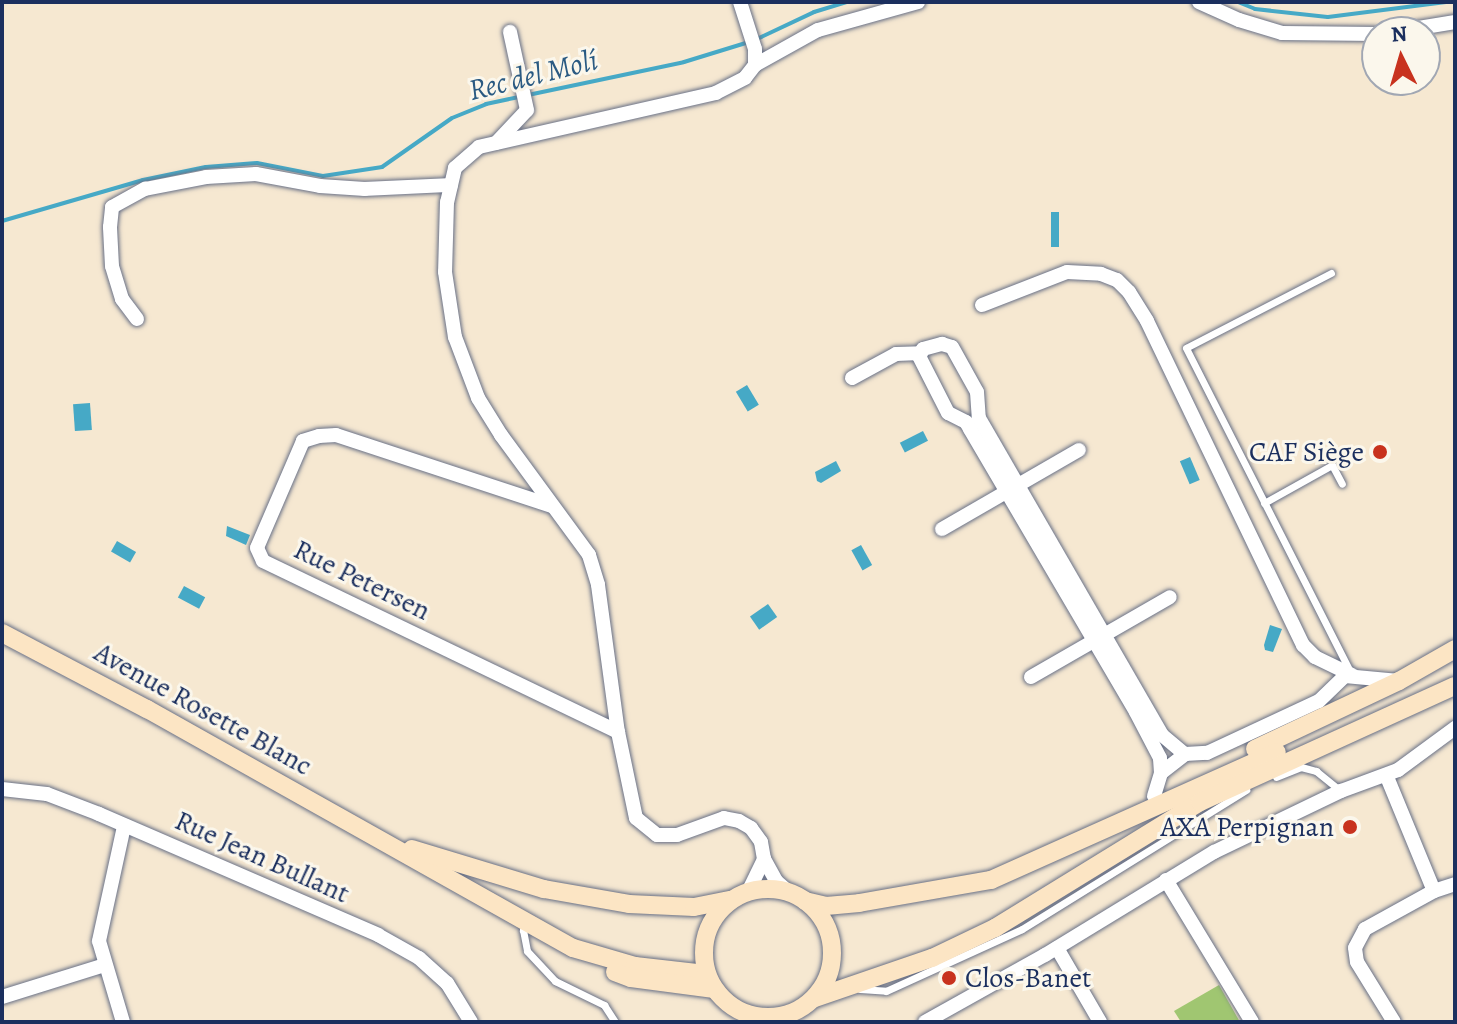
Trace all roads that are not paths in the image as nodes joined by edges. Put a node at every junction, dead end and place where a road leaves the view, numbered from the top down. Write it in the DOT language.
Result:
graph roads {
  1 [pos="740,2"];
  2 [pos="918,2"];
  3 [pos="1199,2"];
  4 [pos="510,32"];
  5 [pos="1361,34"];
  6 [pos="755,65"];
  7 [pos="495,143"];
  8 [pos="451,185"];
  9 [pos="1331,273"];
  10 [pos="982,305"];
  11 [pos="137,319"];
  12 [pos="921,353"];
  13 [pos="852,378"];
  14 [pos="972,418"];
  15 [pos="1079,450"];
  16 [pos="1342,484"];
  17 [pos="1020,485"];
  18 [pos="1005,493"];
  19 [pos="1264,503"];
  20 [pos="552,507"];
  21 [pos="942,529"];
  22 [pos="1170,597"];
  23 [pos="2,633"];
  24 [pos="1099,636"];
  25 [pos="1455,649"];
  26 [pos="1455,673"];
  27 [pos="1352,675"];
  28 [pos="1031,677"];
  29 [pos="1399,681"];
  30 [pos="1455,686"];
  31 [pos="1455,698"];
  32 [pos="1396,712"];
  33 [pos="1455,728"];
  34 [pos="618,732"];
  35 [pos="1185,754"];
  36 [pos="1161,773"];
  37 [pos="1387,777"];
  38 [pos="2,789"];
  39 [pos="1341,791"];
  40 [pos="1154,796"];
  41 [pos="124,826"];
  42 [pos="375,836"];
  43 [pos="764,859"];
  44 [pos="1166,880"];
  45 [pos="975,883"];
  46 [pos="1455,884"];
  47 [pos="1434,891"];
  48 [pos="740,896"];
  49 [pos="797,897"];
  50 [pos="526,923"];
  51 [pos="1057,948"];
  52 [pos="105,965"];
  53 [pos="713,987"];
  54 [pos="850,988"];
  55 [pos="2,997"];
  56 [pos="815,998"];
  57 [pos="946,1018"];
  58 [pos="762,1020"];
  59 [pos="123,1022"];
  60 [pos="471,1022"];
  61 [pos="615,1022"];
  62 [pos="726,1022"];
  63 [pos="925,1022"];
  64 [pos="1100,1022"];
  65 [pos="1252,1022"];
  66 [pos="1394,1022"];
  1 -- 6 [label="street"];
  2 -- 6 [label="street"];
  3 -- 5 [label="street"];
  4 -- 7 [label="street"];
  6 -- 7 [label="street"];
  7 -- 8 [label="street"];
  8 -- 11 [label="street"];
  8 -- 20 [label="street"];
  9 -- 19 [label="lane"];
  10 -- 27 [label="street"];
  12 -- 13 [label="street"];
  12 -- 14 [label="street"];
  12 -- 14 [label="street"];
  14 -- 17 [label="street"];
  14 -- 18 [label="street"];
  15 -- 17 [label="street"];
  16 -- 19 [label="lane"];
  17 -- 18 [label="street"];
  17 -- 24 [label="street"];
  18 -- 21 [label="street"];
  18 -- 24 [label="street"];
  19 -- 27 [label="lane"];
  20 -- 34 [label="street"];
  20 -- 34 [label="street, Rue Petersen"];
  22 -- 24 [label="street"];
  23 -- 42 [label="main road, Avenue Rosette Blanc"];
  24 -- 28 [label="street"];
  24 -- 35 [label="street"];
  24 -- 36 [label="street"];
  25 -- 29 [label="main road"];
  26 -- 45 [label="main road"];
  27 -- 29 [label="street"];
  27 -- 35 [label="street"];
  29 -- 40 [label="main road"];
  30 -- 32 [label="main road"];
  31 -- 32 [label="main road"];
  32 -- 54 [label="main road"];
  33 -- 37 [label="street"];
  34 -- 43 [label="street"];
  35 -- 36 [label="street"];
  36 -- 40 [label="street"];
  37 -- 39 [label="street"];
  37 -- 47 [label="street"];
  38 -- 41 [label="street, Rue Jean Bullant"];
  39 -- 44 [label="street"];
  39 -- 54 [label="lane"];
  40 -- 45 [label="main road"];
  41 -- 52 [label="street"];
  41 -- 60 [label="street, Rue Jean Bullant"];
  42 -- 48 [label="main road, Avenue Rosette Blanc"];
  42 -- 50 [label="main road, Avenue Rosette Blanc"];
  43 -- 48 [label="street"];
  43 -- 49 [label="street"];
  44 -- 51 [label="street"];
  44 -- 65 [label="street"];
  45 -- 49 [label="main road"];
  46 -- 47 [label="street"];
  47 -- 66 [label="street"];
  48 -- 49 [label="main road"];
  48 -- 53 [label="main road"];
  49 -- 56 [label="main road"];
  50 -- 53 [label="main road, Avenue Rosette Blanc"];
  50 -- 61 [label="lane"];
  51 -- 57 [label="street"];
  51 -- 64 [label="street"];
  52 -- 55 [label="street"];
  52 -- 59 [label="street"];
  53 -- 58 [label="main road"];
  53 -- 62 [label="main road"];
  54 -- 56 [label="main road"];
  56 -- 58 [label="main road"];
  57 -- 63 [label="street"];
}
